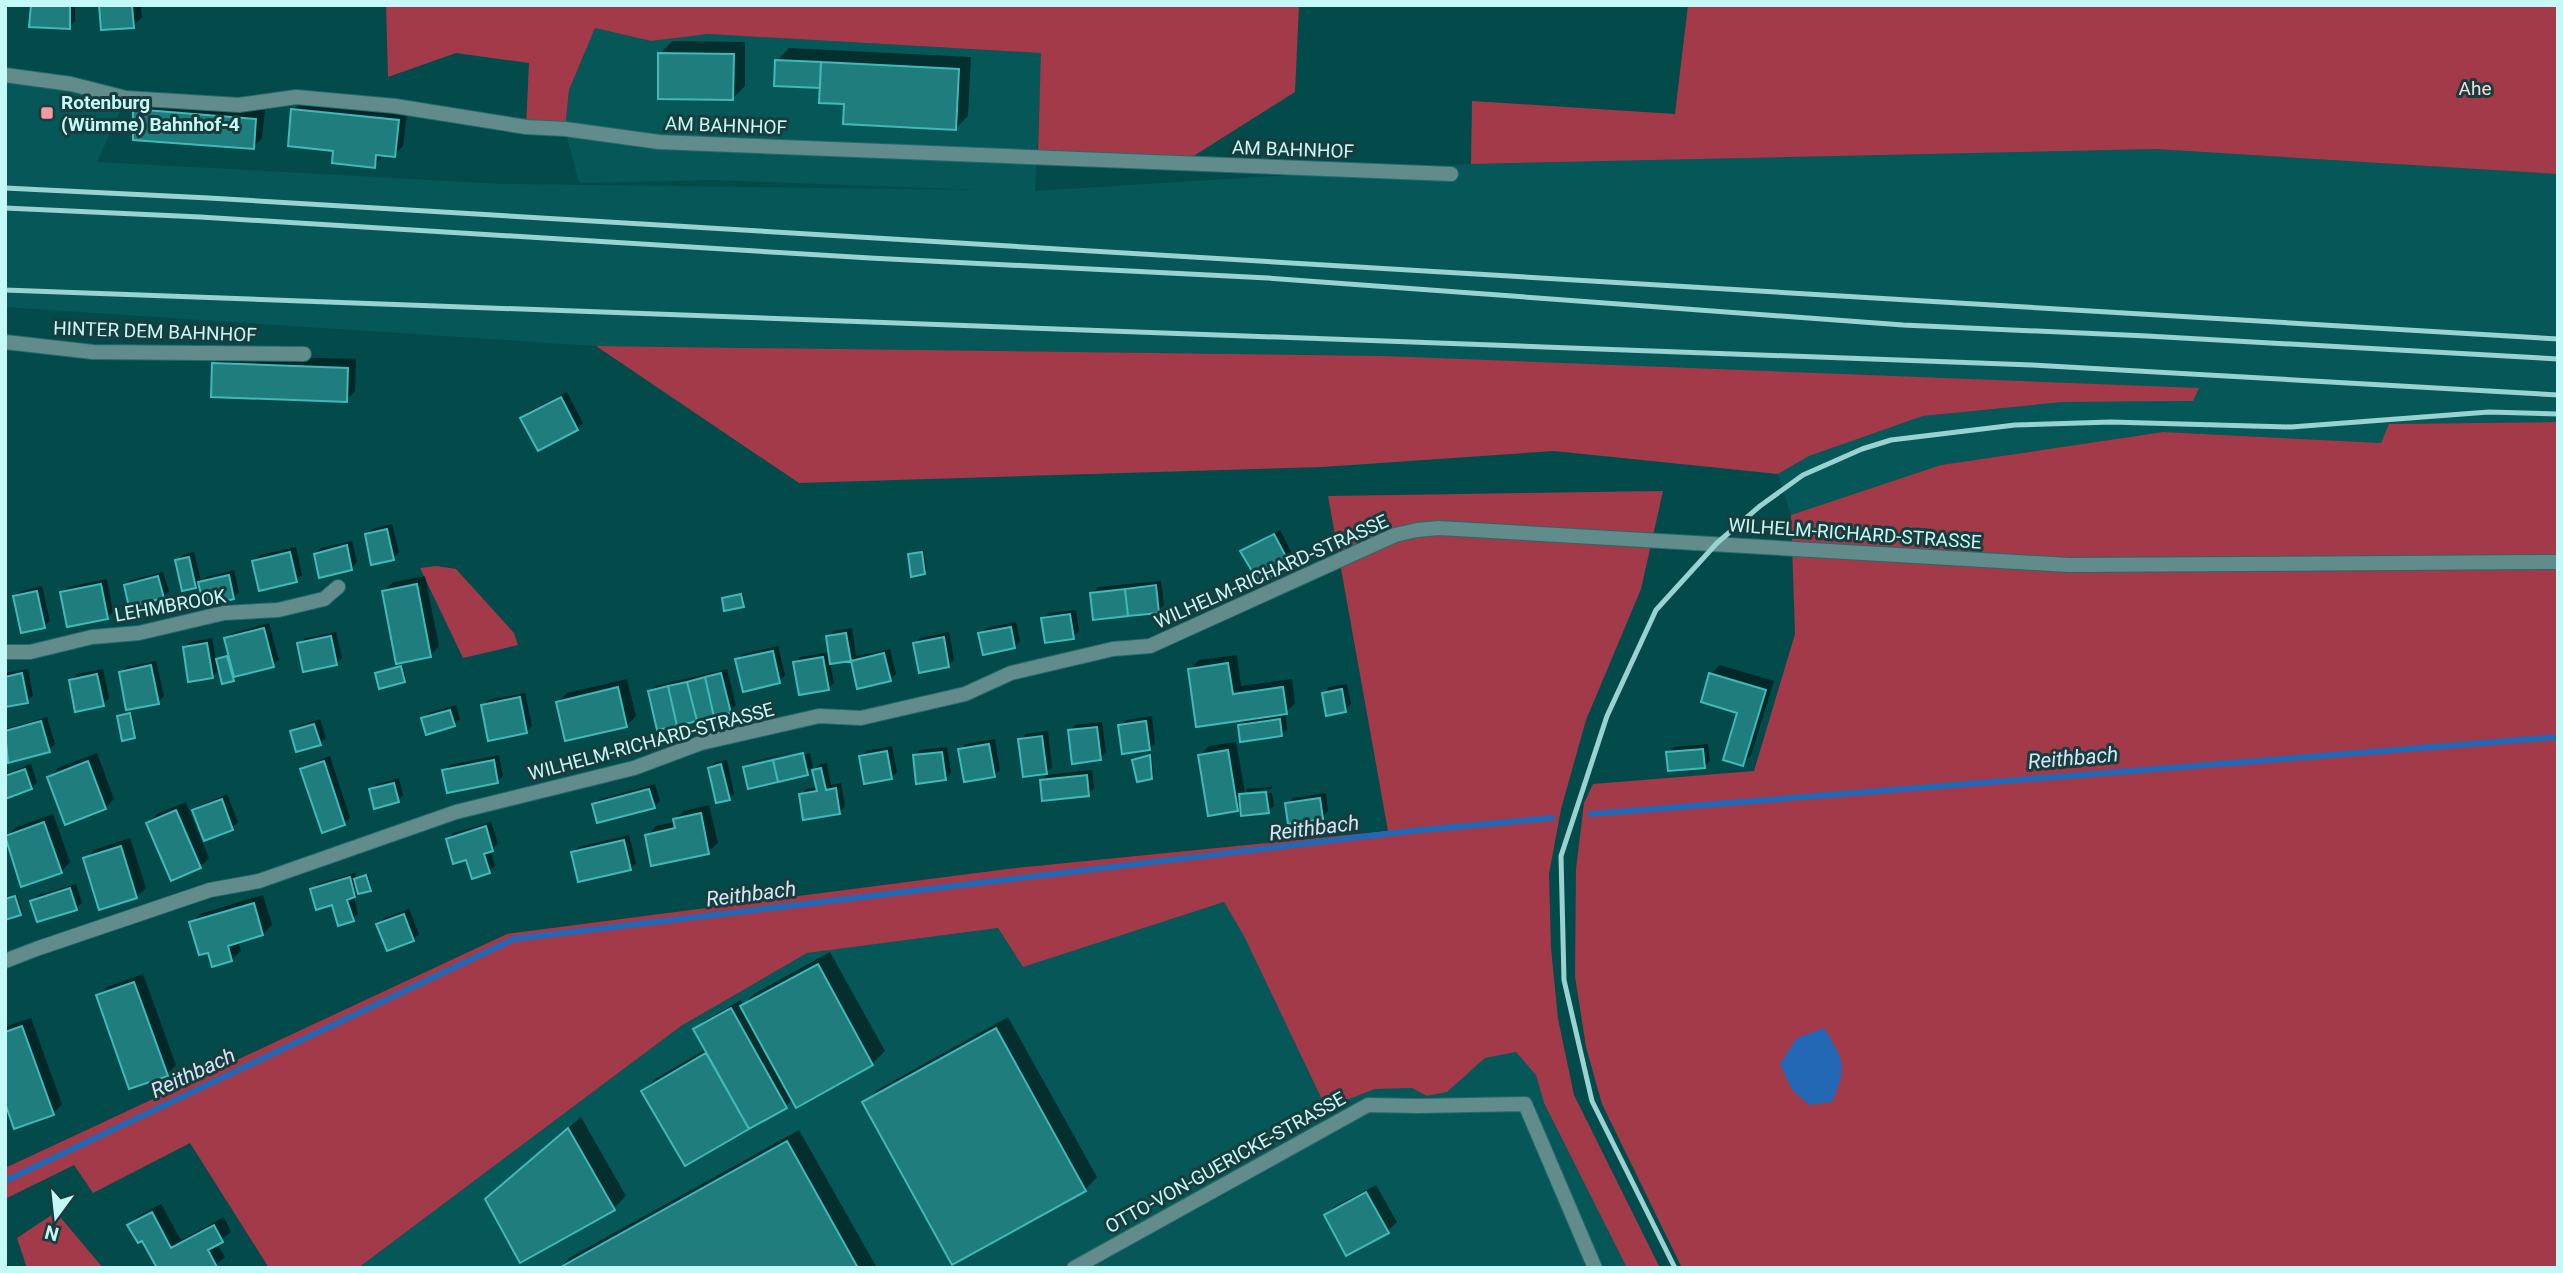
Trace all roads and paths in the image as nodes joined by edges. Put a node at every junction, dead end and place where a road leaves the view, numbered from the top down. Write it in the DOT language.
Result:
graph roads {
  1 [pos="5,75"];
  2 [pos="1451,174"];
  3 [pos="5,342"];
  4 [pos="304,354"];
  5 [pos="2558,562"];
  6 [pos="338,587"];
  7 [pos="5,652"];
  8 [pos="5,961"];
  9 [pos="1074,1268"];
  10 [pos="1595,1268"];
  1 -- 2 [label="street, AM BAHNHOF"];
  3 -- 4 [label="street, HINTER DEM BAHNHOF"];
  5 -- 8 [label="street, WILHELM-RICHARD-STRASSE"];
  6 -- 7 [label="street, LEHMBROOK"];
  9 -- 10 [label="street, OTTO-VON-GUERICKE-STRASSE"];
}
